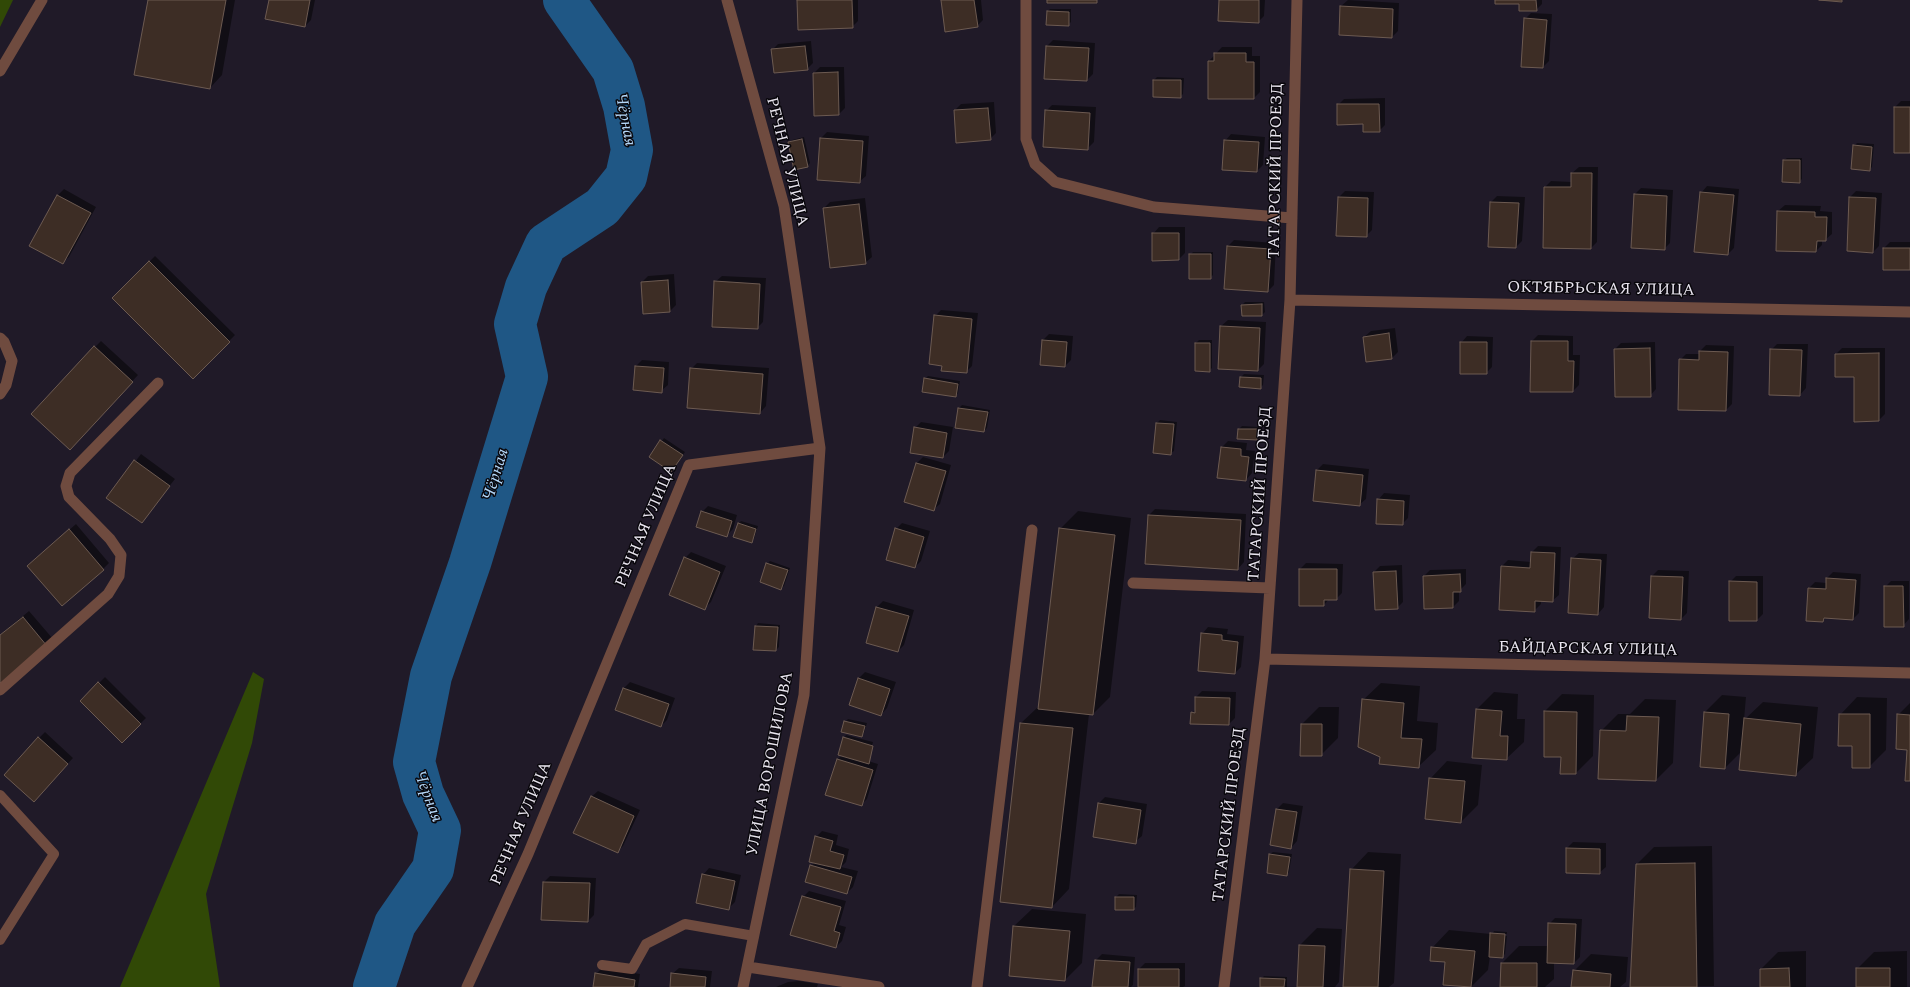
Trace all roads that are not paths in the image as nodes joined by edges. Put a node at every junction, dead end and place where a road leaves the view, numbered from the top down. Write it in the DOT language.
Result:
graph roads {
  1 [pos="42,0"];
  2 [pos="726,0"];
  3 [pos="1026,0"];
  4 [pos="1297,0"];
  5 [pos="0,71"];
  6 [pos="1292,218"];
  7 [pos="1290,300"];
  8 [pos="1910,312"];
  9 [pos="0,338"];
  10 [pos="158,383"];
  11 [pos="0,394"];
  12 [pos="820,448"];
  13 [pos="1032,530"];
  14 [pos="1133,583"];
  15 [pos="1270,588"];
  16 [pos="1266,660"];
  17 [pos="1910,673"];
  18 [pos="0,690"];
  19 [pos="0,795"];
  20 [pos="754,936"];
  21 [pos="0,940"];
  22 [pos="602,965"];
  23 [pos="748,967"];
  24 [pos="467,987"];
  25 [pos="743,987"];
  26 [pos="879,987"];
  27 [pos="977,987"];
  28 [pos="1224,987"];
  1 -- 5 [label="street"];
  2 -- 12 [label="street, РЕЧНАЯ УЛИЦА"];
  3 -- 6 [label="street"];
  4 -- 6 [label="street, ТАТАРСКИЙ ПРОЕЗД"];
  6 -- 7 [label="street, ТАТАРСКИЙ ПРОЕЗД"];
  7 -- 8 [label="street, ОКТЯБРЬСКАЯ УЛИЦА"];
  7 -- 15 [label="street, ТАТАРСКИЙ ПРОЕЗД"];
  9 -- 11 [label="street"];
  10 -- 18 [label="street"];
  12 -- 20 [label="street, УЛИЦА ВОРОШИЛОВА"];
  12 -- 24 [label="street, РЕЧНАЯ УЛИЦА"];
  13 -- 27 [label="street"];
  14 -- 15 [label="street"];
  15 -- 16 [label="street, ТАТАРСКИЙ ПРОЕЗД"];
  16 -- 17 [label="street, БАЙДАРСКАЯ УЛИЦА"];
  16 -- 28 [label="street, ТАТАРСКИЙ ПРОЕЗД"];
  19 -- 21 [label="lane"];
  20 -- 22 [label="lane"];
  20 -- 23 [label="street, УЛИЦА ВОРОШИЛОВА"];
  23 -- 25 [label="street, УЛИЦА ВОРОШИЛОВА"];
  23 -- 26 [label="street"];
}
